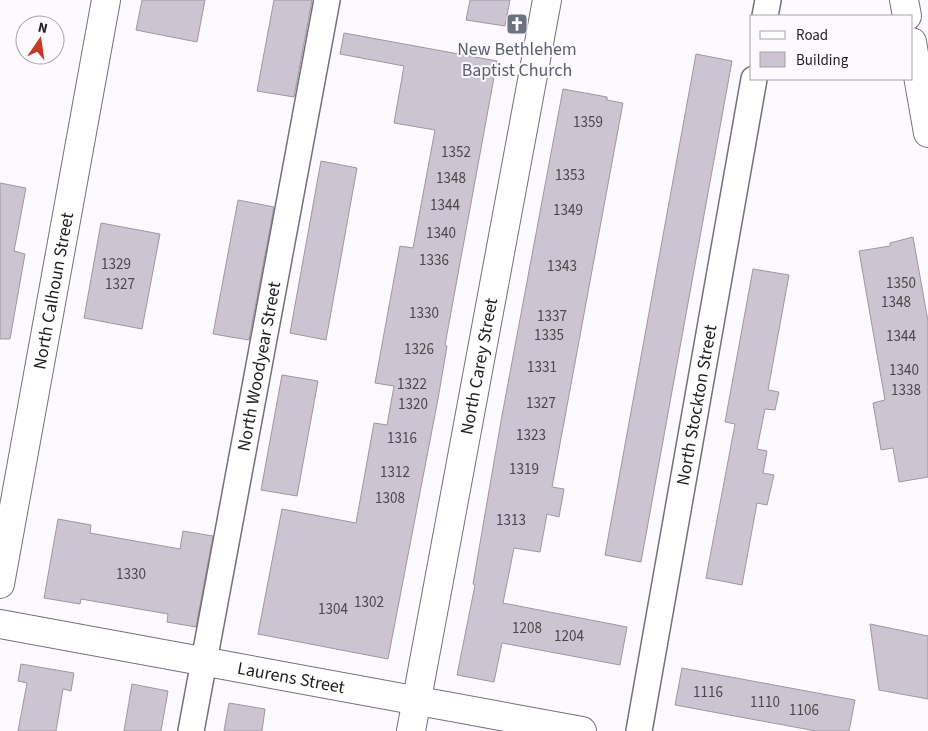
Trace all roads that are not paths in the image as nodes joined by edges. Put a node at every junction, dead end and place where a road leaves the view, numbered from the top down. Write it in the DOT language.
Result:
graph roads {
  1 [pos="106,0"];
  2 [pos="327,0"];
  3 [pos="546,0"];
  4 [pos="768,0"];
  5 [pos="904,0"];
  6 [pos="765,15"];
  7 [pos="907,15"];
  8 [pos="913,48"];
  9 [pos="754,80"];
  10 [pos="928,133"];
  11 [pos="0,584"];
  12 [pos="0,624"];
  13 [pos="204,660"];
  14 [pos="417,701"];
  15 [pos="191,731"];
  16 [pos="411,731"];
  17 [pos="582,731"];
  18 [pos="638,731"];
  1 -- 11 [label="street, North Calhoun Street"];
  2 -- 13 [label="street, North Woodyear Street"];
  3 -- 14 [label="street, North Carey Street"];
  4 -- 6 [label="street"];
  5 -- 7 [label="street"];
  8 -- 10 [label="street"];
  9 -- 18 [label="street, North Stockton Street"];
  12 -- 13 [label="street, Laurens Street"];
  13 -- 14 [label="street, Laurens Street"];
  13 -- 15 [label="street, North Woodyear Street"];
  14 -- 16 [label="street, North Carey Street"];
  14 -- 17 [label="street, Laurens Street"];
}
